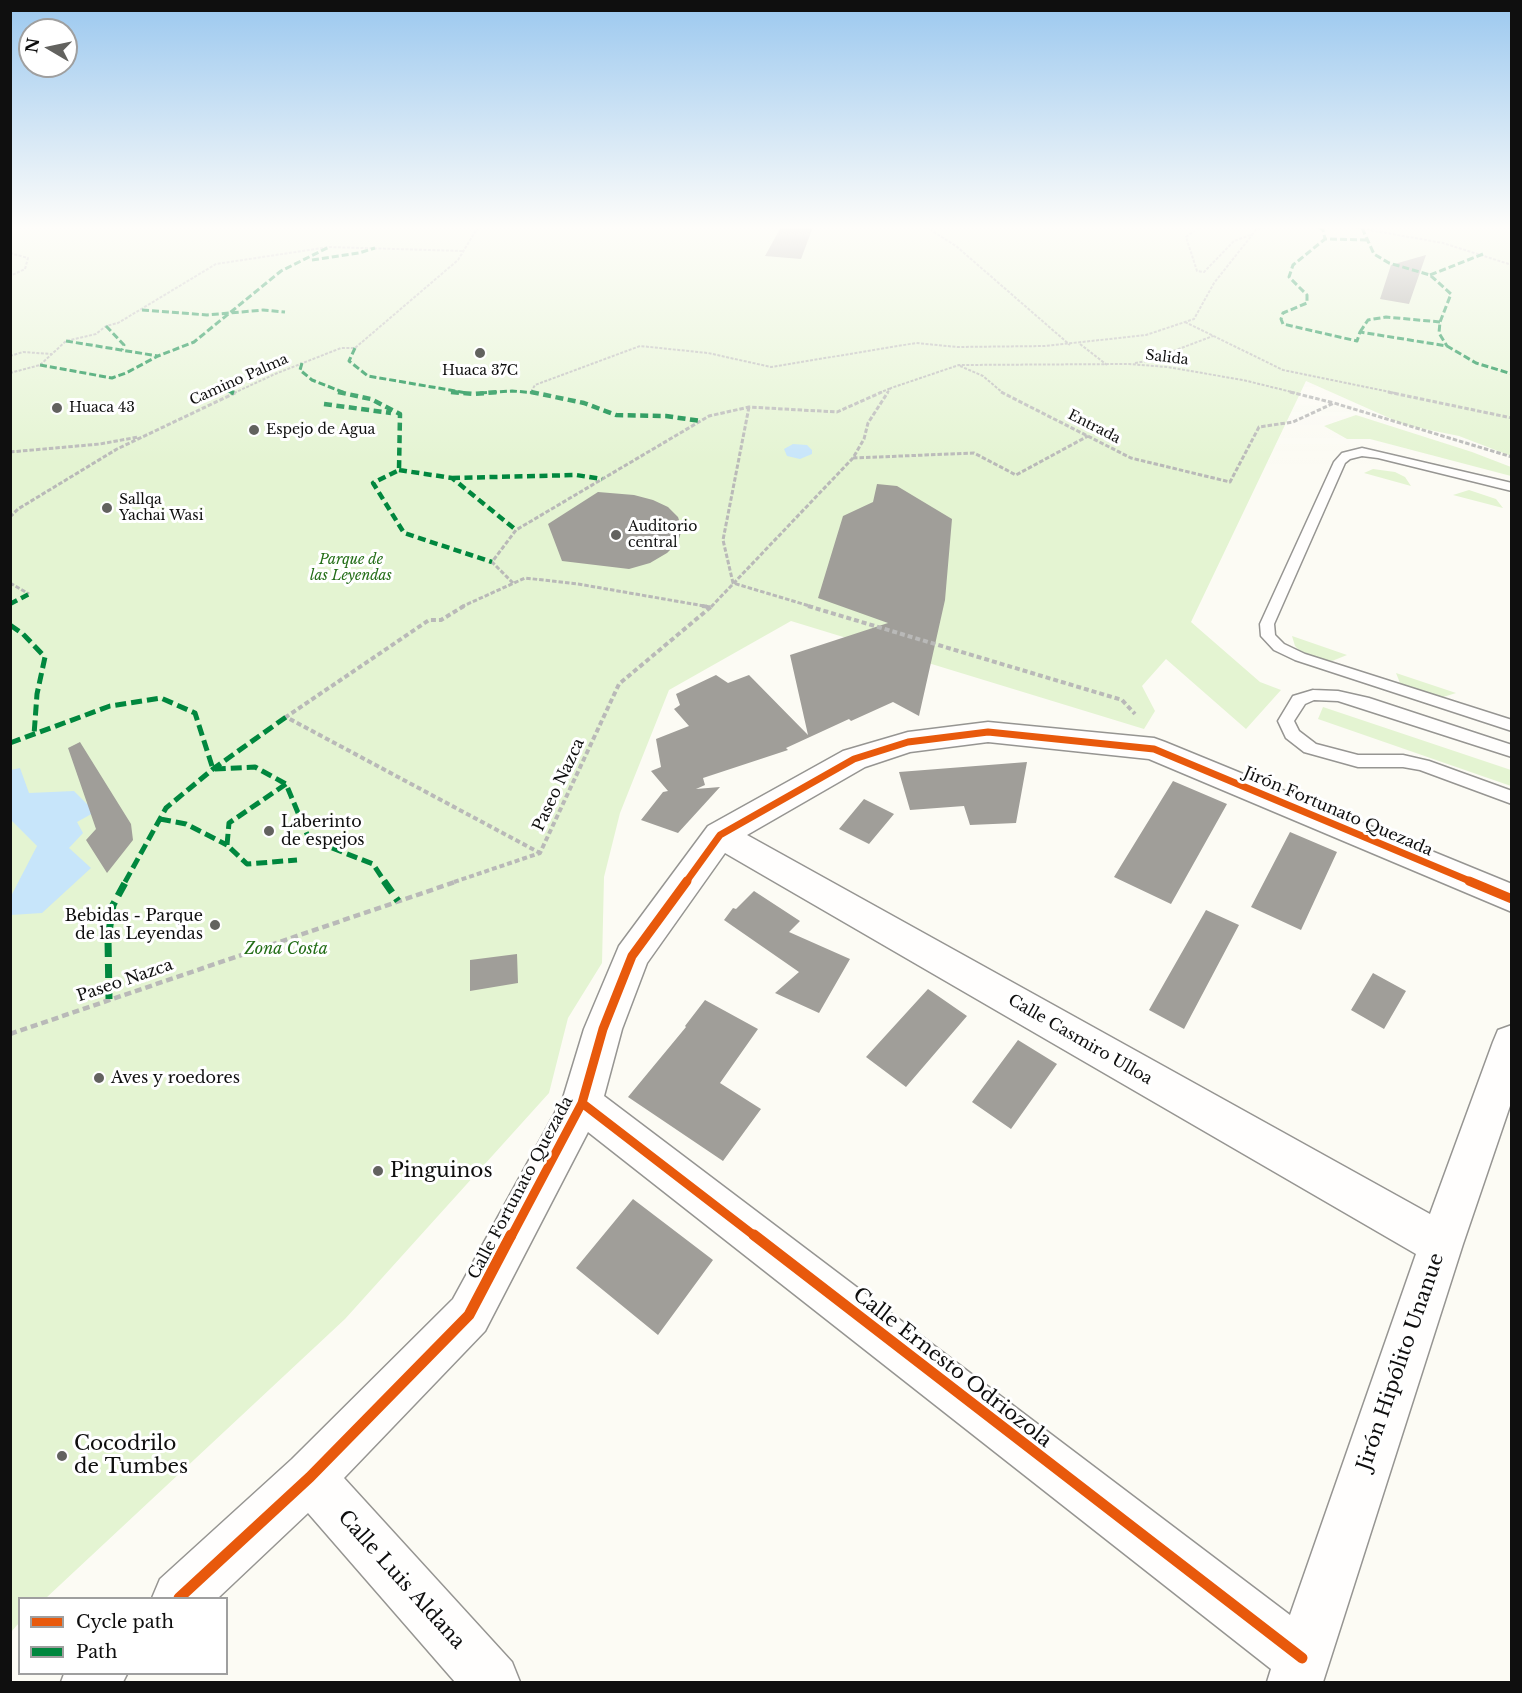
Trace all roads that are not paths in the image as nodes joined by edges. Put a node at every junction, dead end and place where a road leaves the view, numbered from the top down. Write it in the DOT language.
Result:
graph roads {
  1 [pos="1512,487"];
  2 [pos="1512,726"];
  3 [pos="1154,749"];
  4 [pos="1512,751"];
  5 [pos="1512,798"];
  6 [pos="720,835"];
  7 [pos="1512,899"];
  8 [pos="1512,1042"];
  9 [pos="582,1103"];
  10 [pos="1441,1244"];
  11 [pos="310,1476"];
  12 [pos="181,1597"];
  13 [pos="1298,1670"];
  14 [pos="492,1683"];
  1 -- 2 [label="lane"];
  3 -- 6 [label="street, Calle Fortunato Quezada"];
  3 -- 7 [label="street, Jirón Fortunato Quezada"];
  4 -- 5 [label="lane"];
  6 -- 9 [label="street, Calle Fortunato Quezada"];
  6 -- 10 [label="street, Calle Casmiro Ulloa"];
  8 -- 10 [label="street, Jirón Hipólito Unanue"];
  9 -- 11 [label="street, Calle Fortunato Quezada"];
  9 -- 13 [label="street, Calle Ernesto Odriozola"];
  10 -- 13 [label="street, Jirón Hipólito Unanue"];
  11 -- 12 [label="street, Calle Fortunato Quezada"];
  11 -- 14 [label="street, Calle Luis Aldana"];
}
